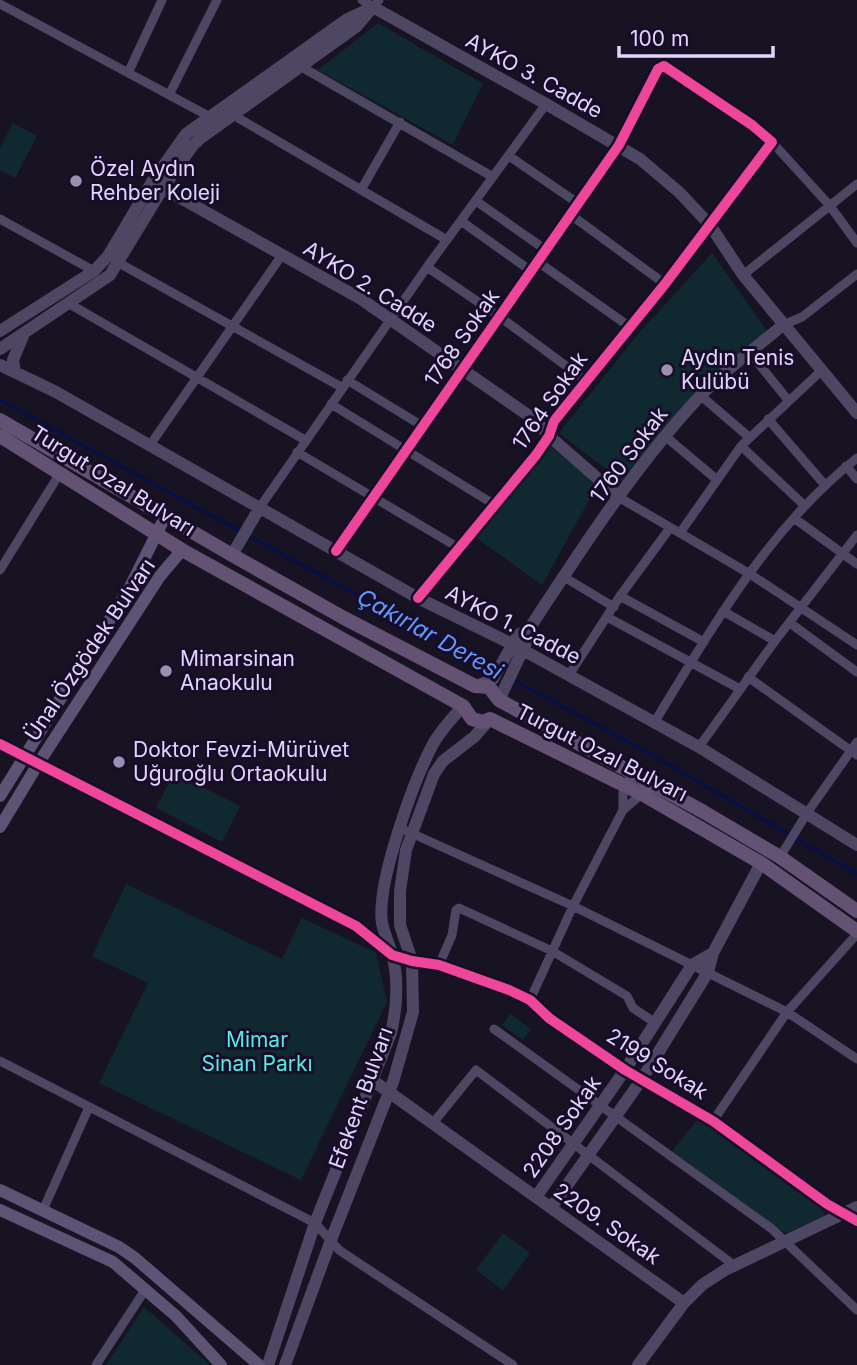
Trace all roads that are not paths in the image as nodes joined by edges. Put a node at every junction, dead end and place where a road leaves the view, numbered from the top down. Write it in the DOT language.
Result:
graph roads {
  1 [pos="162,0"];
  2 [pos="218,0"];
  3 [pos="371,2"];
  4 [pos="0,4"];
  5 [pos="300,66"];
  6 [pos="128,73"];
  7 [pos="169,95"];
  8 [pos="546,104"];
  9 [pos="225,115"];
  10 [pos="209,117"];
  11 [pos="400,122"];
  12 [pos="772,142"];
  13 [pos="619,145"];
  14 [pos="509,156"];
  15 [pos="494,177"];
  16 [pos="857,184"];
  17 [pos="158,185"];
  18 [pos="361,190"];
  19 [pos="476,201"];
  20 [pos="579,204"];
  21 [pos="830,206"];
  22 [pos="571,215"];
  23 [pos="0,219"];
  24 [pos="461,221"];
  25 [pos="710,225"];
  26 [pos="447,240"];
  27 [pos="857,243"];
  28 [pos="546,250"];
  29 [pos="282,255"];
  30 [pos="538,262"];
  31 [pos="119,263"];
  32 [pos="427,267"];
  33 [pos="94,271"];
  34 [pos="531,271"];
  35 [pos="857,274"];
  36 [pos="743,275"];
  37 [pos="665,284"];
  38 [pos="68,303"];
  39 [pos="500,317"];
  40 [pos="390,320"];
  41 [pos="783,325"];
  42 [pos="233,326"];
  43 [pos="630,327"];
  44 [pos="0,331"];
  45 [pos="28,331"];
  46 [pos="0,349"];
  47 [pos="750,353"];
  48 [pos="0,365"];
  49 [pos="464,370"];
  50 [pos="821,371"];
  51 [pos="15,372"];
  52 [pos="198,377"];
  53 [pos="585,380"];
  54 [pos="345,384"];
  55 [pos="701,396"];
  56 [pos="788,400"];
  57 [pos="331,404"];
  58 [pos="857,414"];
  59 [pos="768,419"];
  60 [pos="0,420"];
  61 [pos="424,427"];
  62 [pos="0,436"];
  63 [pos="549,436"];
  64 [pos="666,436"];
  65 [pos="749,437"];
  66 [pos="306,440"];
  67 [pos="150,445"];
  68 [pos="741,446"];
  69 [pos="407,451"];
  70 [pos="297,452"];
  71 [pos="857,458"];
  72 [pos="846,466"];
  73 [pos="60,473"];
  74 [pos="716,479"];
  75 [pos="857,479"];
  76 [pos="824,484"];
  77 [pos="373,498"];
  78 [pos="620,498"];
  79 [pos="495,505"];
  80 [pos="804,505"];
  81 [pos="260,507"];
  82 [pos="166,515"];
  83 [pos="794,518"];
  84 [pos="670,528"];
  85 [pos="680,533"];
  86 [pos="197,534"];
  87 [pos="157,535"];
  88 [pos="857,536"];
  89 [pos="459,548"];
  90 [pos="183,550"];
  91 [pos="336,551"];
  92 [pos="842,554"];
  93 [pos="232,555"];
  94 [pos="857,564"];
  95 [pos="1,567"];
  96 [pos="750,574"];
  97 [pos="564,577"];
  98 [pos="620,596"];
  99 [pos="418,598"];
  100 [pos="614,607"];
  101 [pos="802,608"];
  102 [pos="723,611"];
  103 [pos="607,617"];
  104 [pos="790,622"];
  105 [pos="775,641"];
  106 [pos="704,642"];
  107 [pos="857,645"];
  108 [pos="518,647"];
  109 [pos="692,662"];
  110 [pos="506,668"];
  111 [pos="857,672"];
  112 [pos="569,675"];
  113 [pos="748,677"];
  114 [pos="475,686"];
  115 [pos="740,689"];
  116 [pos="499,700"];
  117 [pos="463,706"];
  118 [pos="490,719"];
  119 [pos="654,723"];
  120 [pos="857,742"];
  121 [pos="0,744"];
  122 [pos="699,747"];
  123 [pos="854,753"];
  124 [pos="24,758"];
  125 [pos="38,764"];
  126 [pos="632,772"];
  127 [pos="626,787"];
  128 [pos="646,788"];
  129 [pos="0,796"];
  130 [pos="623,810"];
  131 [pos="807,813"];
  132 [pos="0,827"];
  133 [pos="406,830"];
  134 [pos="857,845"];
  135 [pos="780,857"];
  136 [pos="761,863"];
  137 [pos="573,906"];
  138 [pos="857,911"];
  139 [pos="356,926"];
  140 [pos="386,933"];
  141 [pos="857,933"];
  142 [pos="407,941"];
  143 [pos="552,951"];
  144 [pos="713,953"];
  145 [pos="392,955"];
  146 [pos="412,961"];
  147 [pos="439,965"];
  148 [pos="692,965"];
  149 [pos="708,972"];
  150 [pos="530,1000"];
  151 [pos="787,1012"];
  152 [pos="654,1022"];
  153 [pos="494,1029"];
  154 [pos="857,1059"];
  155 [pos="0,1061"];
  156 [pos="625,1070"];
  157 [pos="642,1079"];
  158 [pos="372,1080"];
  159 [pos="389,1092"];
  160 [pos="601,1104"];
  161 [pos="89,1107"];
  162 [pos="617,1116"];
  163 [pos="713,1121"];
  164 [pos="433,1123"];
  165 [pos="574,1143"];
  166 [pos="589,1154"];
  167 [pos="0,1190"];
  168 [pos="536,1197"];
  169 [pos="551,1208"];
  170 [pos="0,1210"];
  171 [pos="43,1210"];
  172 [pos="851,1210"];
  173 [pos="857,1221"];
  174 [pos="315,1223"];
  175 [pos="331,1240"];
  176 [pos="785,1242"];
  177 [pos="735,1266"];
  178 [pos="145,1290"];
  179 [pos="684,1303"];
  180 [pos="857,1310"];
  181 [pos="96,1365"];
  182 [pos="222,1365"];
  183 [pos="259,1365"];
  184 [pos="269,1365"];
  185 [pos="285,1365"];
  186 [pos="513,1365"];
  187 [pos="638,1365"];
  1 -- 6 [label="street"];
  2 -- 7 [label="street"];
  3 -- 5 [label="street"];
  3 -- 8 [label="street, AYKO 3. Cadde"];
  3 -- 9 [label="street"];
  4 -- 6 [label="street"];
  5 -- 9 [label="street"];
  5 -- 11 [label="street"];
  6 -- 7 [label="street"];
  7 -- 10 [label="street"];
  8 -- 13 [label="street, AYKO 3. Cadde"];
  8 -- 14 [label="street"];
  9 -- 10 [label="street"];
  9 -- 17 [label="street"];
  9 -- 18 [label="street"];
  10 -- 17 [label="street"];
  11 -- 15 [label="street"];
  11 -- 18 [label="street"];
  12 -- 13 [label="street, 1768 Sokak"];
  12 -- 21 [label="street"];
  12 -- 25 [label="street, 1764 Sokak"];
  13 -- 20 [label="street, 1768 Sokak"];
  13 -- 25 [label="street, AYKO 3. Cadde"];
  14 -- 15 [label="street"];
  14 -- 20 [label="street"];
  15 -- 19 [label="street"];
  16 -- 21 [label="street"];
  17 -- 29 [label="street, AYKO 2. Cadde"];
  17 -- 31 [label="street"];
  17 -- 33 [label="street"];
  18 -- 26 [label="street"];
  19 -- 24 [label="street"];
  19 -- 28 [label="street"];
  20 -- 22 [label="street, 1768 Sokak"];
  21 -- 27 [label="street"];
  21 -- 36 [label="street"];
  22 -- 28 [label="street, 1768 Sokak"];
  22 -- 37 [label="street"];
  23 -- 33 [label="street"];
  24 -- 26 [label="street"];
  24 -- 34 [label="street"];
  25 -- 36 [label="street, AYKO 3. Cadde"];
  25 -- 37 [label="street, 1764 Sokak"];
  26 -- 32 [label="street"];
  28 -- 30 [label="street, 1768 Sokak"];
  29 -- 40 [label="street, AYKO 2. Cadde"];
  29 -- 42 [label="street"];
  30 -- 34 [label="street, 1768 Sokak"];
  30 -- 43 [label="street"];
  31 -- 38 [label="street"];
  31 -- 42 [label="street"];
  32 -- 39 [label="street"];
  32 -- 40 [label="street"];
  33 -- 44 [label="street"];
  34 -- 39 [label="street, 1768 Sokak"];
  35 -- 41 [label="street"];
  36 -- 41 [label="street, AYKO 3. Cadde"];
  37 -- 43 [label="street, 1764 Sokak"];
  38 -- 45 [label="street"];
  38 -- 52 [label="street"];
  39 -- 49 [label="street, 1768 Sokak"];
  39 -- 53 [label="street"];
  40 -- 49 [label="street, AYKO 2. Cadde"];
  40 -- 54 [label="street"];
  41 -- 47 [label="street, 1760 Sokak"];
  41 -- 50 [label="street, AYKO 3. Cadde"];
  42 -- 52 [label="street"];
  42 -- 54 [label="street"];
  43 -- 53 [label="street, 1764 Sokak"];
  45 -- 46 [label="street"];
  45 -- 51 [label="street"];
  47 -- 55 [label="street, 1760 Sokak"];
  47 -- 56 [label="street"];
  48 -- 51 [label="street, AYKO 1. Cadde"];
  49 -- 61 [label="street, 1768 Sokak"];
  49 -- 63 [label="street, AYKO 2. Cadde"];
  50 -- 56 [label="street"];
  50 -- 58 [label="street, AYKO 3. Cadde"];
  51 -- 67 [label="street, AYKO 1. Cadde"];
  52 -- 66 [label="street"];
  52 -- 67 [label="street"];
  53 -- 63 [label="street, 1764 Sokak"];
  54 -- 57 [label="street"];
  54 -- 61 [label="street"];
  55 -- 64 [label="street, 1760 Sokak"];
  55 -- 65 [label="street"];
  56 -- 59 [label="street"];
  57 -- 66 [label="street"];
  57 -- 69 [label="street"];
  59 -- 65 [label="street"];
  59 -- 76 [label="street"];
  60 -- 82 [label="main road, Turgut Ozal Bulvarı"];
  61 -- 69 [label="street, 1768 Sokak"];
  62 -- 73 [label="main road, Turgut Ozal Bulvarı"];
  63 -- 78 [label="street, AYKO 2. Cadde"];
  63 -- 79 [label="street, 1764 Sokak"];
  64 -- 74 [label="street"];
  64 -- 78 [label="street, 1760 Sokak"];
  65 -- 68 [label="street"];
  66 -- 70 [label="street"];
  67 -- 81 [label="street, AYKO 1. Cadde"];
  68 -- 74 [label="street"];
  68 -- 80 [label="street"];
  69 -- 77 [label="street, 1768 Sokak"];
  69 -- 79 [label="street"];
  70 -- 77 [label="street"];
  70 -- 81 [label="street"];
  71 -- 72 [label="street"];
  72 -- 75 [label="street"];
  72 -- 76 [label="street"];
  73 -- 87 [label="main road, Turgut Ozal Bulvarı"];
  73 -- 95 [label="street"];
  74 -- 85 [label="street"];
  76 -- 80 [label="street"];
  77 -- 89 [label="street"];
  77 -- 91 [label="street, 1768 Sokak"];
  78 -- 84 [label="street, AYKO 2. Cadde"];
  78 -- 97 [label="street, 1760 Sokak"];
  79 -- 89 [label="street, 1764 Sokak"];
  80 -- 83 [label="street"];
  81 -- 91 [label="street, AYKO 1. Cadde"];
  81 -- 93 [label="street"];
  82 -- 86 [label="main road, Turgut Ozal Bulvarı"];
  82 -- 87 [label="main road, Ünal Özgödek Bulvarı"];
  83 -- 92 [label="street"];
  83 -- 96 [label="street"];
  84 -- 85 [label="street, AYKO 2. Cadde"];
  84 -- 98 [label="street"];
  85 -- 96 [label="street, AYKO 2. Cadde"];
  86 -- 90 [label="street, Ünal Özgödek Bulvarı"];
  86 -- 93 [label="main road, Turgut Ozal Bulvarı"];
  87 -- 90 [label="main road, Turgut Ozal Bulvarı"];
  87 -- 124 [label="main road, Ünal Özgödek Bulvarı"];
  88 -- 92 [label="street"];
  89 -- 99 [label="street, 1764 Sokak"];
  90 -- 117 [label="main road, Turgut Ozal Bulvarı"];
  90 -- 125 [label="main road, Ünal Özgödek Bulvarı"];
  91 -- 99 [label="street, AYKO 1. Cadde"];
  92 -- 94 [label="street"];
  92 -- 101 [label="street"];
  93 -- 114 [label="main road, Turgut Ozal Bulvarı"];
  96 -- 101 [label="street, AYKO 2. Cadde"];
  96 -- 102 [label="street"];
  97 -- 100 [label="street"];
  97 -- 108 [label="street, 1760 Sokak"];
  98 -- 100 [label="street"];
  98 -- 106 [label="street"];
  99 -- 108 [label="street, AYKO 1. Cadde"];
  100 -- 103 [label="street"];
  101 -- 104 [label="street"];
  101 -- 107 [label="street, AYKO 2. Cadde"];
  102 -- 105 [label="street"];
  102 -- 106 [label="street"];
  103 -- 109 [label="street"];
  103 -- 112 [label="street"];
  104 -- 105 [label="street"];
  104 -- 111 [label="street"];
  105 -- 113 [label="street"];
  106 -- 109 [label="street"];
  108 -- 110 [label="street, 1760 Sokak"];
  108 -- 112 [label="street, AYKO 1. Cadde"];
  109 -- 115 [label="street"];
  109 -- 119 [label="street"];
  110 -- 114 [label="street"];
  110 -- 116 [label="street"];
  112 -- 119 [label="street, AYKO 1. Cadde"];
  113 -- 115 [label="street"];
  113 -- 123 [label="street"];
  114 -- 116 [label="main road, Turgut Ozal Bulvarı"];
  114 -- 117 [label="main road"];
  115 -- 122 [label="street"];
  116 -- 118 [label="main road, Efekent Bulvarı"];
  116 -- 126 [label="main road, Turgut Ozal Bulvarı"];
  117 -- 118 [label="main road, Turgut Ozal Bulvarı"];
  117 -- 133 [label="street"];
  118 -- 127 [label="main road, Turgut Ozal Bulvarı"];
  118 -- 133 [label="street, Efekent Bulvarı"];
  119 -- 122 [label="street, AYKO 1. Cadde"];
  120 -- 123 [label="street"];
  121 -- 124 [label="street"];
  122 -- 131 [label="street, AYKO 1. Cadde"];
  123 -- 131 [label="street"];
  124 -- 125 [label="street"];
  124 -- 129 [label="main road, Ünal Özgödek Bulvarı"];
  125 -- 132 [label="main road, Ünal Özgödek Bulvarı"];
  125 -- 139 [label="street"];
  126 -- 127 [label="street"];
  126 -- 128 [label="main road, Turgut Ozal Bulvarı"];
  127 -- 128 [label="main road, Turgut Ozal Bulvarı"];
  127 -- 130 [label="street"];
  128 -- 130 [label="street"];
  128 -- 135 [label="main road, Turgut Ozal Bulvarı"];
  128 -- 136 [label="main road, Turgut Ozal Bulvarı"];
  130 -- 137 [label="street"];
  131 -- 134 [label="street, AYKO 1. Cadde"];
  131 -- 135 [label="street"];
  133 -- 137 [label="street"];
  133 -- 140 [label="street, Efekent Bulvarı"];
  133 -- 142 [label="street, Efekent Bulvarı"];
  135 -- 138 [label="main road, Turgut Ozal Bulvarı"];
  136 -- 141 [label="main road, Turgut Ozal Bulvarı"];
  136 -- 144 [label="street, 2208 Sokak"];
  137 -- 143 [label="street"];
  137 -- 148 [label="street"];
  139 -- 140 [label="street"];
  139 -- 145 [label="street"];
  140 -- 142 [label="street"];
  140 -- 145 [label="street, Efekent Bulvarı"];
  141 -- 151 [label="street"];
  142 -- 146 [label="street, Efekent Bulvarı"];
  142 -- 147 [label="street"];
  143 -- 147 [label="street"];
  143 -- 150 [label="street"];
  143 -- 152 [label="street"];
  144 -- 148 [label="street, 2208 Sokak"];
  144 -- 149 [label="street, 2208 Sokak"];
  145 -- 146 [label="street"];
  145 -- 158 [label="street, Efekent Bulvarı"];
  146 -- 147 [label="street"];
  146 -- 159 [label="street, Efekent Bulvarı"];
  147 -- 150 [label="street, 2199 Sokak"];
  148 -- 149 [label="street"];
  148 -- 152 [label="street, 2208 Sokak"];
  149 -- 151 [label="street"];
  149 -- 157 [label="street, 2208 Sokak"];
  150 -- 156 [label="street, 2199 Sokak"];
  151 -- 154 [label="street"];
  151 -- 163 [label="street"];
  152 -- 156 [label="street, 2208 Sokak"];
  153 -- 160 [label="street"];
  155 -- 161 [label="street"];
  156 -- 157 [label="street, 2199 Sokak"];
  156 -- 160 [label="street, 2208 Sokak"];
  157 -- 162 [label="street, 2208 Sokak"];
  157 -- 163 [label="street, 2199 Sokak"];
  158 -- 159 [label="street, 2209. Sokak"];
  158 -- 174 [label="street, Efekent Bulvarı"];
  159 -- 164 [label="street, 2209. Sokak"];
  159 -- 175 [label="street, Efekent Bulvarı"];
  160 -- 162 [label="street"];
  160 -- 165 [label="street, 2208 Sokak"];
  161 -- 171 [label="street"];
  161 -- 174 [label="street"];
  162 -- 166 [label="street, 2208 Sokak"];
  162 -- 176 [label="street"];
  163 -- 172 [label="street, 2199 Sokak"];
  164 -- 165 [label="street"];
  164 -- 168 [label="street, 2209. Sokak"];
  165 -- 166 [label="street"];
  165 -- 168 [label="street, 2208 Sokak"];
  166 -- 169 [label="street, 2208 Sokak"];
  166 -- 177 [label="street"];
  167 -- 171 [label="main road"];
  168 -- 169 [label="street, 2209. Sokak"];
  169 -- 179 [label="street, 2209. Sokak"];
  170 -- 178 [label="main road"];
  171 -- 183 [label="main road"];
  172 -- 173 [label="street, 2199 Sokak"];
  172 -- 176 [label="street"];
  174 -- 175 [label="street"];
  174 -- 184 [label="street, Efekent Bulvarı"];
  175 -- 185 [label="street, Efekent Bulvarı"];
  175 -- 186 [label="street"];
  176 -- 177 [label="street"];
  176 -- 180 [label="street"];
  177 -- 179 [label="street"];
  178 -- 181 [label="street"];
  178 -- 182 [label="main road"];
  179 -- 187 [label="street"];
}
